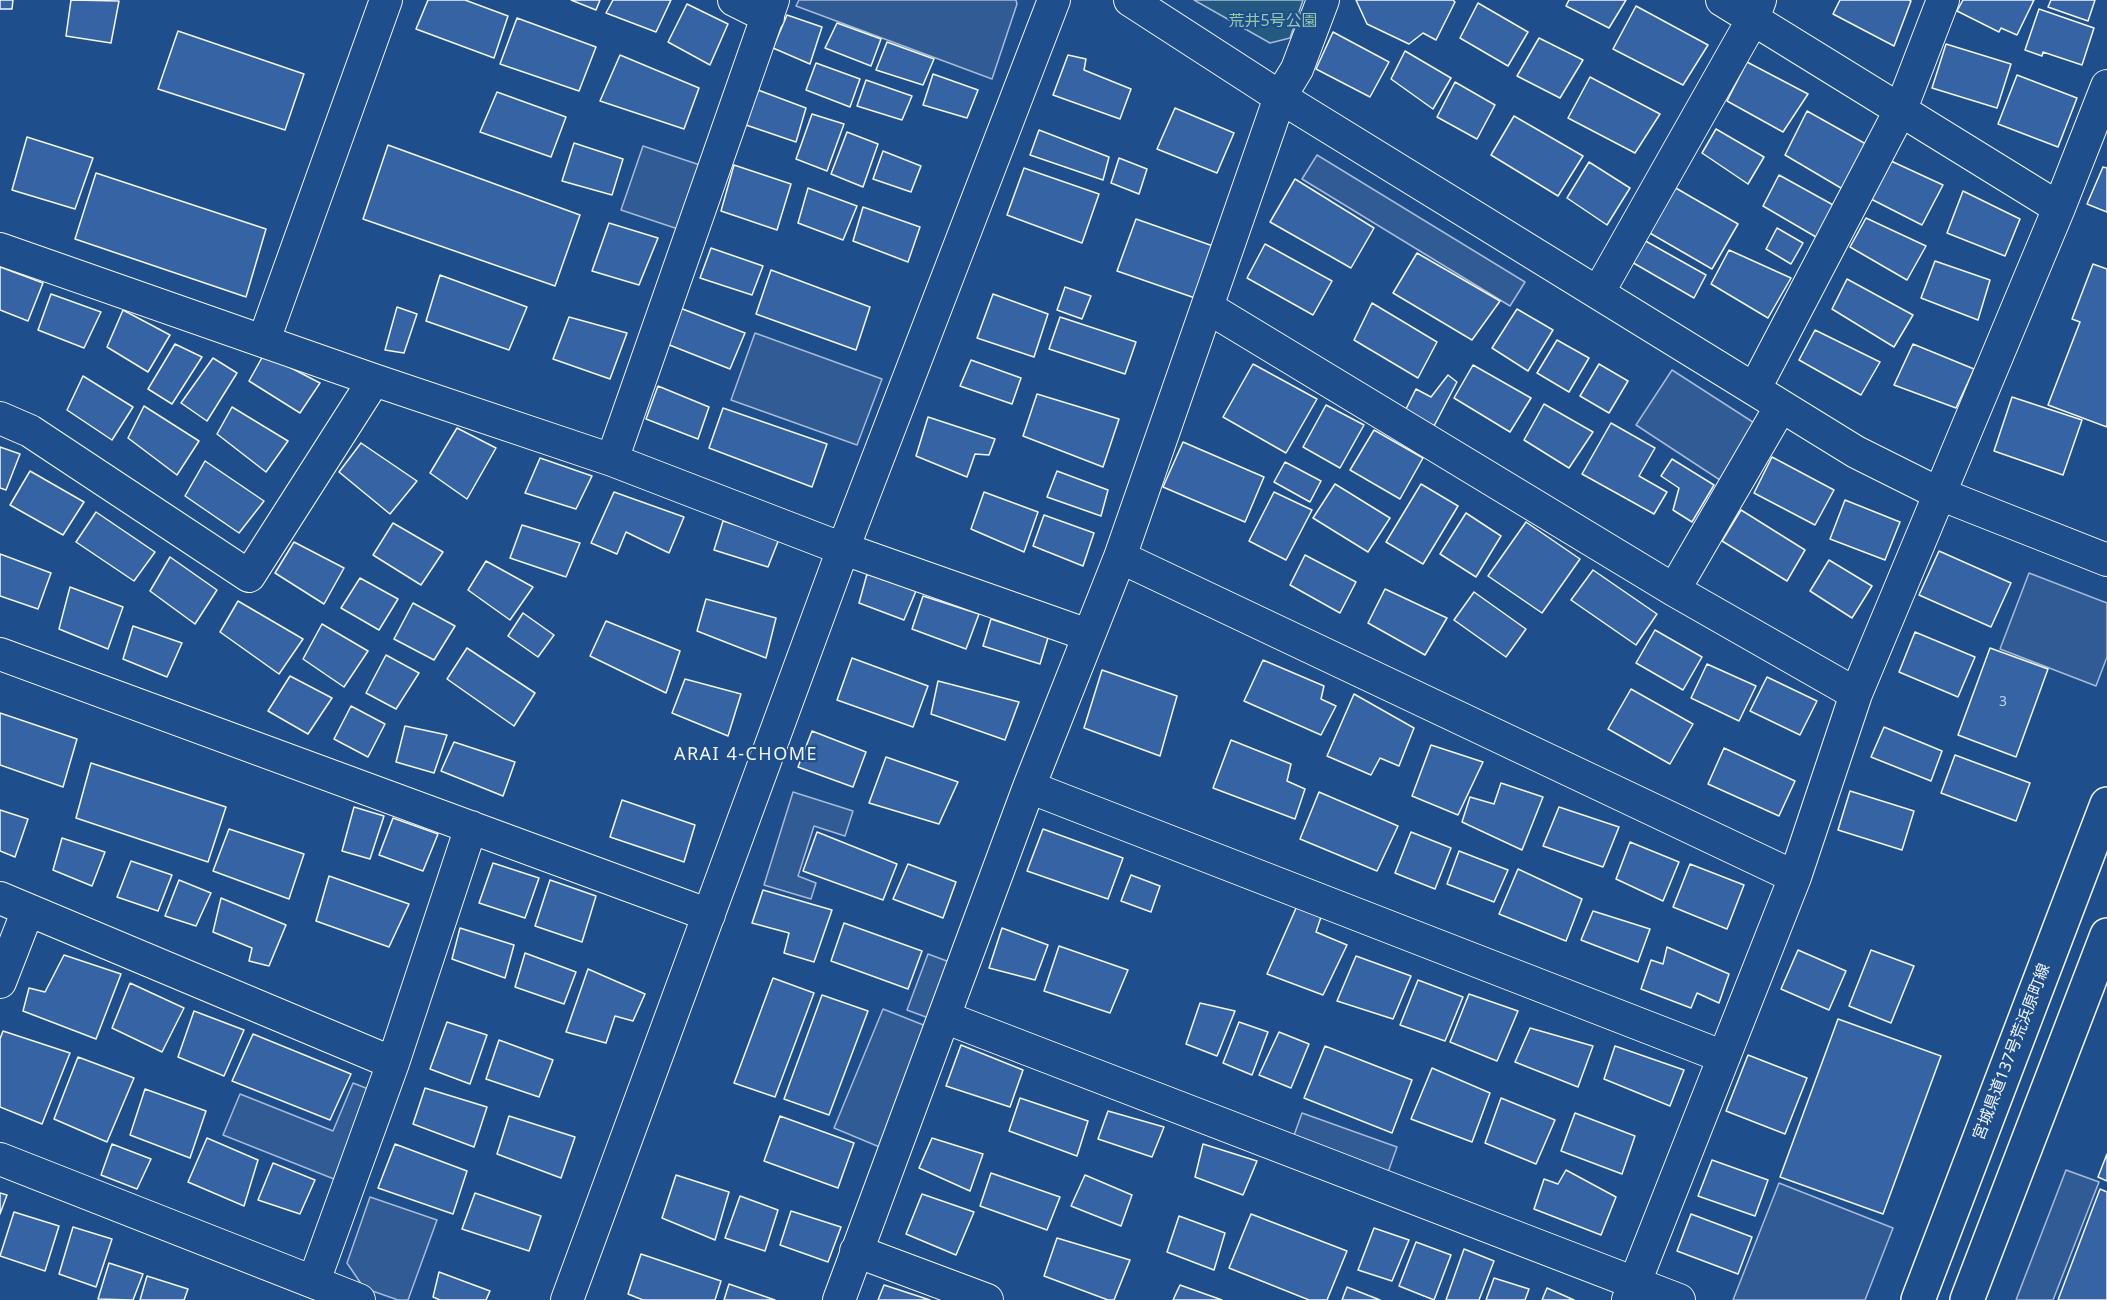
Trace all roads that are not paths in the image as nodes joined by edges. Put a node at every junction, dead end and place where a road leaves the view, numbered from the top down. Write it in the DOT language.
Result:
graph roads {
  1 [pos="386,0"];
  2 [pos="734,0"];
  3 [pos="1054,0"];
  4 [pos="1130,0"];
  5 [pos="1323,0"];
  6 [pos="1722,0"];
  7 [pos="1943,0"];
  8 [pos="771,8"];
  9 [pos="1756,9"];
  10 [pos="2107,86"];
  11 [pos="1280,97"];
  12 [pos="1901,109"];
  13 [pos="2059,208"];
  14 [pos="0,249"];
  15 [pos="1598,293"];
  16 [pos="1207,307"];
  17 [pos="264,340"];
  18 [pos="374,380"];
  19 [pos="1755,388"];
  20 [pos="1781,406"];
  21 [pos="0,418"];
  22 [pos="612,460"];
  23 [pos="1940,494"];
  24 [pos="843,549"];
  25 [pos="1120,557"];
  26 [pos="2107,560"];
  27 [pos="1674,590"];
  28 [pos="1088,634"];
  29 [pos="0,654"];
  30 [pos="1856,694"];
  31 [pos="1029,787"];
  32 [pos="2107,804"];
  33 [pos="471,827"];
  34 [pos="1795,877"];
  35 [pos="14,904"];
  36 [pos="709,915"];
  37 [pos="2107,935"];
  38 [pos="0,982"];
  39 [pos="944,1017"];
  40 [pos="1724,1057"];
  41 [pos="393,1063"];
  42 [pos="0,1159"];
  43 [pos="856,1251"];
  44 [pos="314,1281"];
  45 [pos="1632,1291"];
  46 [pos="359,1300"];
  47 [pos="567,1300"];
  48 [pos="839,1300"];
  49 [pos="987,1300"];
  50 [pos="1679,1300"];
  51 [pos="1918,1300"];
  52 [pos="1967,1300"];
  1 -- 17 [label="street"];
  2 -- 8 [label="street"];
  3 -- 24 [label="street"];
  4 -- 11 [label="street"];
  5 -- 11 [label="street"];
  6 -- 9 [label="street"];
  7 -- 12 [label="street"];
  8 -- 22 [label="street"];
  9 -- 12 [label="street"];
  9 -- 15 [label="street"];
  10 -- 13 [label="street"];
  11 -- 15 [label="street"];
  11 -- 16 [label="street"];
  12 -- 13 [label="street"];
  12 -- 19 [label="street"];
  13 -- 23 [label="street"];
  14 -- 17 [label="street"];
  15 -- 19 [label="street"];
  16 -- 25 [label="street"];
  16 -- 27 [label="street"];
  17 -- 18 [label="street"];
  18 -- 21 [label="street"];
  18 -- 22 [label="street"];
  19 -- 20 [label="street"];
  20 -- 23 [label="street"];
  20 -- 27 [label="street"];
  22 -- 24 [label="street"];
  23 -- 26 [label="street"];
  23 -- 30 [label="street"];
  24 -- 28 [label="street"];
  24 -- 36 [label="street"];
  25 -- 28 [label="street"];
  25 -- 34 [label="street"];
  27 -- 30 [label="street"];
  28 -- 31 [label="street"];
  29 -- 33 [label="street"];
  30 -- 34 [label="street"];
  31 -- 39 [label="street"];
  31 -- 40 [label="street"];
  32 -- 51 [label="main road, 宮城県道137号荒浜原町線"];
  33 -- 36 [label="street"];
  33 -- 41 [label="street"];
  34 -- 40 [label="street"];
  35 -- 38 [label="street"];
  35 -- 41 [label="street"];
  36 -- 47 [label="street"];
  37 -- 52 [label="main road"];
  39 -- 43 [label="street"];
  39 -- 45 [label="street"];
  40 -- 45 [label="street"];
  41 -- 44 [label="street"];
  42 -- 44 [label="street"];
  43 -- 48 [label="street"];
  43 -- 49 [label="street"];
  44 -- 46 [label="street"];
  45 -- 50 [label="street"];
}
